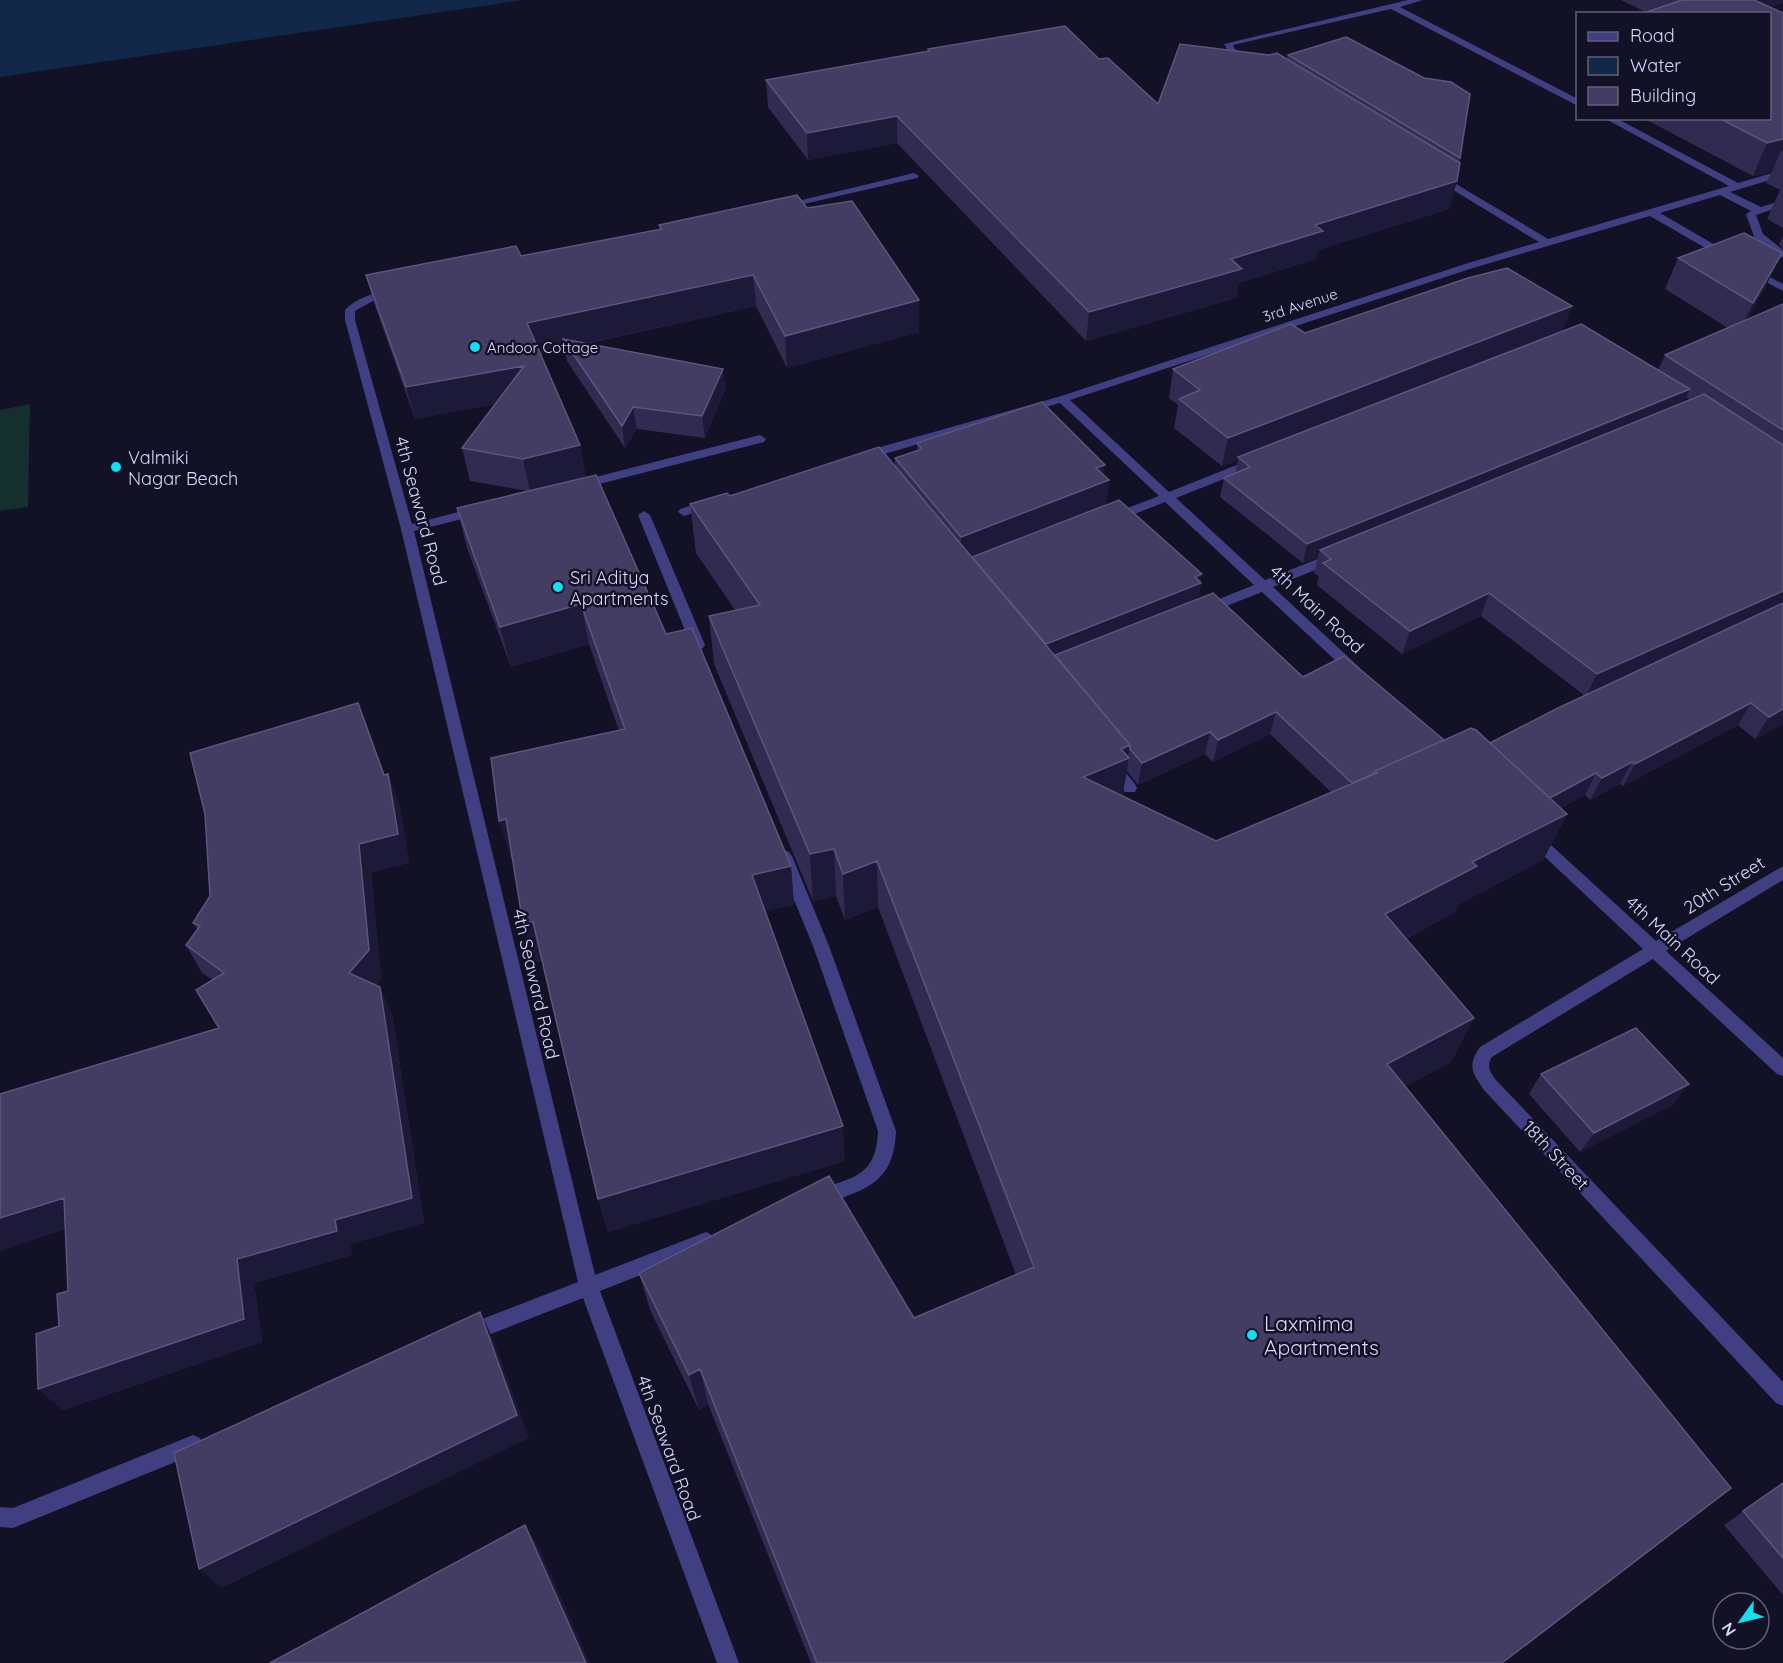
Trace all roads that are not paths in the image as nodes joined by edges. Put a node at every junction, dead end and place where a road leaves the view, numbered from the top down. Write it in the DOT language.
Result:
graph roads {
  1 [pos="1419,0"];
  2 [pos="1392,6"];
  3 [pos="1258,67"];
  4 [pos="1576,102"];
  5 [pos="1612,120"];
  6 [pos="1429,171"];
  7 [pos="1783,173"];
  8 [pos="914,176"];
  9 [pos="1736,186"];
  10 [pos="1720,191"];
  11 [pos="1783,202"];
  12 [pos="775,207"];
  13 [pos="1760,211"];
  14 [pos="1653,213"];
  15 [pos="1549,244"];
  16 [pos="1783,255"];
  17 [pos="1733,259"];
  18 [pos="1743,265"];
  19 [pos="1783,288"];
  20 [pos="406,289"];
  21 [pos="1062,399"];
  22 [pos="760,440"];
  23 [pos="1267,457"];
  24 [pos="858,462"];
  25 [pos="567,488"];
  26 [pos="1167,497"];
  27 [pos="728,498"];
  28 [pos="487,508"];
  29 [pos="684,512"];
  30 [pos="644,515"];
  31 [pos="1101,522"];
  32 [pos="407,528"];
  33 [pos="1352,550"];
  34 [pos="1264,586"];
  35 [pos="1188,616"];
  36 [pos="703,658"];
  37 [pos="1369,684"];
  38 [pos="1101,753"];
  39 [pos="1130,788"];
  40 [pos="1525,830"];
  41 [pos="780,846"];
  42 [pos="1783,872"];
  43 [pos="1656,951"];
  44 [pos="1783,1069"];
  45 [pos="806,1203"];
  46 [pos="718,1236"];
  47 [pos="588,1285"];
  48 [pos="456,1339"];
  49 [pos="1783,1396"];
  50 [pos="214,1437"];
  51 [pos="0,1517"];
  52 [pos="729,1663"];
  1 -- 2 [label="street"];
  2 -- 3 [label="street"];
  2 -- 4 [label="street"];
  5 -- 9 [label="street"];
  6 -- 15 [label="street"];
  7 -- 9 [label="street"];
  8 -- 12 [label="street"];
  9 -- 10 [label="street"];
  10 -- 13 [label="street"];
  10 -- 14 [label="street"];
  11 -- 13 [label="street"];
  13 -- 16 [label="street"];
  14 -- 15 [label="street, 3rd Avenue"];
  14 -- 17 [label="street"];
  15 -- 21 [label="street, 3rd Avenue"];
  18 -- 19 [label="street"];
  20 -- 32 [label="street, 4th Seaward Road"];
  21 -- 24 [label="street, 3rd Avenue"];
  21 -- 26 [label="street, 4th Main Road"];
  22 -- 25 [label="street"];
  23 -- 26 [label="street"];
  26 -- 31 [label="street"];
  26 -- 34 [label="street, 4th Main Road"];
  27 -- 29 [label="street"];
  28 -- 32 [label="street"];
  30 -- 36 [label="street"];
  32 -- 47 [label="street, 4th Seaward Road"];
  33 -- 34 [label="street"];
  34 -- 35 [label="street"];
  34 -- 37 [label="street, 4th Main Road"];
  38 -- 39 [label="street"];
  40 -- 43 [label="street, 4th Main Road"];
  41 -- 45 [label="street"];
  42 -- 43 [label="street, 20th Street"];
  43 -- 44 [label="street, 4th Main Road"];
  43 -- 49 [label="street, 18th Street"];
  46 -- 47 [label="street"];
  47 -- 48 [label="street"];
  47 -- 52 [label="street, 4th Seaward Road"];
  50 -- 51 [label="street"];
}
